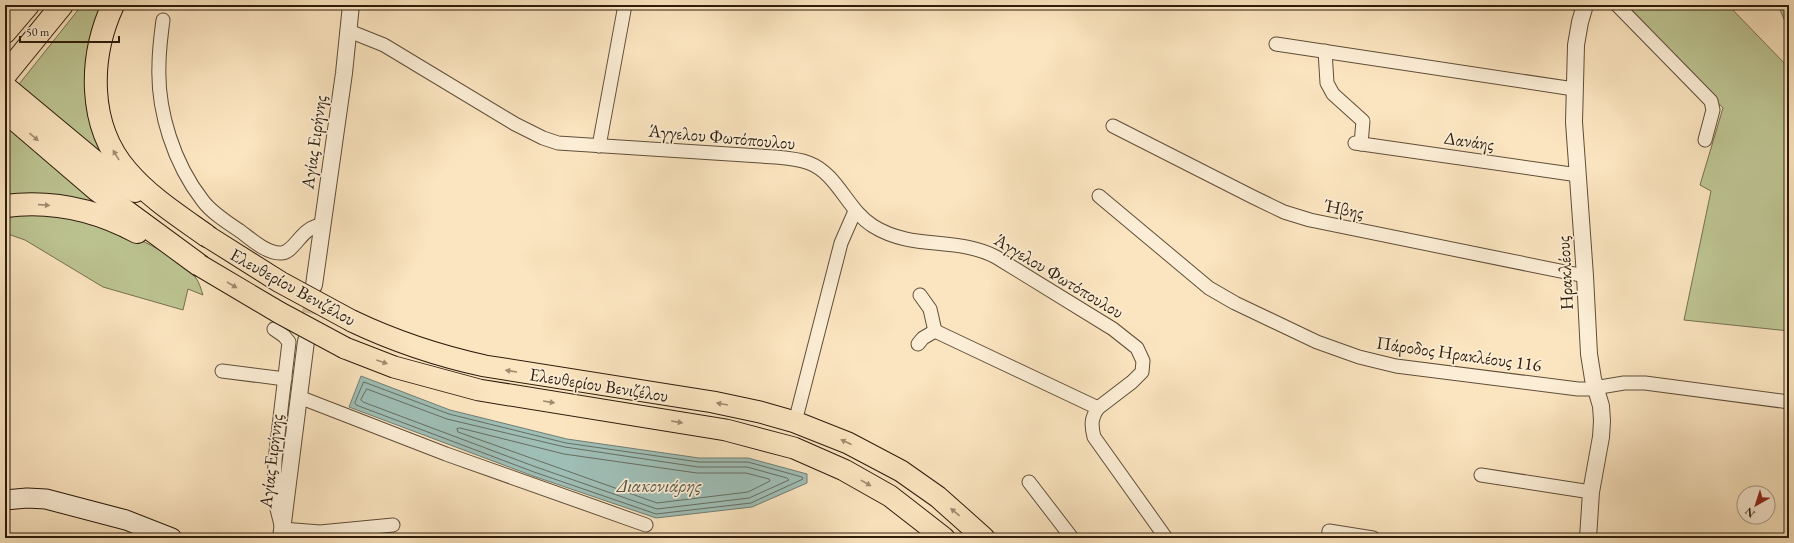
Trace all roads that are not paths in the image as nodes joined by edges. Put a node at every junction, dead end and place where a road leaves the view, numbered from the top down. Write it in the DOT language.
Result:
graph roads {
  1 [pos="62,5"];
  2 [pos="112,5"];
  3 [pos="351,5"];
  4 [pos="625,5"];
  5 [pos="1586,5"];
  6 [pos="1617,5"];
  7 [pos="163,20"];
  8 [pos="349,31"];
  9 [pos="1276,44"];
  10 [pos="1325,51"];
  11 [pos="5,74"];
  12 [pos="5,87"];
  13 [pos="1574,89"];
  14 [pos="5,111"];
  15 [pos="1113,126"];
  16 [pos="1705,140"];
  17 [pos="599,146"];
  18 [pos="1578,175"];
  19 [pos="1099,196"];
  20 [pos="5,206"];
  21 [pos="855,210"];
  22 [pos="323,225"];
  23 [pos="207,236"];
  24 [pos="200,264"];
  25 [pos="1585,276"];
  26 [pos="314,285"];
  27 [pos="920,295"];
  28 [pos="274,329"];
  29 [pos="935,331"];
  30 [pos="306,341"];
  31 [pos="918,344"];
  32 [pos="222,370"];
  33 [pos="285,379"];
  34 [pos="1596,388"];
  35 [pos="299,397"];
  36 [pos="1789,402"];
  37 [pos="1098,408"];
  38 [pos="794,422"];
  39 [pos="1480,476"];
  40 [pos="1030,482"];
  41 [pos="1591,492"];
  42 [pos="5,500"];
  43 [pos="393,525"];
  44 [pos="646,525"];
  45 [pos="282,534"];
  46 [pos="172,538"];
  47 [pos="944,538"];
  48 [pos="984,538"];
  49 [pos="1072,538"];
  50 [pos="1165,538"];
  51 [pos="1328,538"];
  52 [pos="1373,538"];
  53 [pos="1588,538"];
  1 -- 11 [label="highway"];
  23 -- 2 [label="highway, one-way"];
  3 -- 8 [label="street, Αγίας Ειρήνης"];
  4 -- 17 [label="street"];
  5 -- 13 [label="street, Ηρακλέους"];
  6 -- 16 [label="street"];
  7 -- 22 [label="street"];
  8 -- 17 [label="street, Άγγελου Φωτόπουλου"];
  8 -- 22 [label="street, Αγίας Ειρήνης"];
  9 -- 10 [label="street"];
  10 -- 13 [label="street"];
  10 -- 18 [label="street, Δανάης"];
  12 -- 23 [label="highway"];
  13 -- 18 [label="street, Ηρακλέους"];
  14 -- 24 [label="highway, one-way"];
  15 -- 25 [label="street, Ήβης"];
  17 -- 21 [label="street, Άγγελου Φωτόπουλου"];
  18 -- 25 [label="street, Ηρακλέους"];
  19 -- 34 [label="street, Πάροδος Ηρακλέους 116"];
  20 -- 24 [label="highway, one-way"];
  21 -- 37 [label="street, Άγγελου Φωτόπουλου"];
  21 -- 38 [label="street"];
  22 -- 26 [label="street, Αγίας Ειρήνης"];
  38 -- 23 [label="main road, Ελευθερίου Βενιζέλου, one-way, bridge"];
  24 -- 47 [label="main road, Ελευθερίου Βενιζέλου, one-way, bridge"];
  25 -- 34 [label="street, Ηρακλέους"];
  27 -- 29 [label="street"];
  28 -- 33 [label="street"];
  29 -- 31 [label="street"];
  29 -- 37 [label="street"];
  30 -- 35 [label="street, Αγίας Ειρήνης"];
  32 -- 33 [label="street"];
  33 -- 45 [label="street"];
  34 -- 36 [label="street, Πάροδος Ηρακλέους 116"];
  34 -- 41 [label="street, Ηρακλέους"];
  35 -- 44 [label="street"];
  35 -- 45 [label="street, Αγίας Ειρήνης"];
  37 -- 50 [label="street"];
  48 -- 38 [label="main road, Ελευθερίου Βενιζέλου, one-way"];
  39 -- 41 [label="street"];
  40 -- 49 [label="street"];
  41 -- 53 [label="street, Ηρακλέους"];
  42 -- 46 [label="main road"];
  43 -- 45 [label="street"];
  51 -- 52 [label="street"];
}
